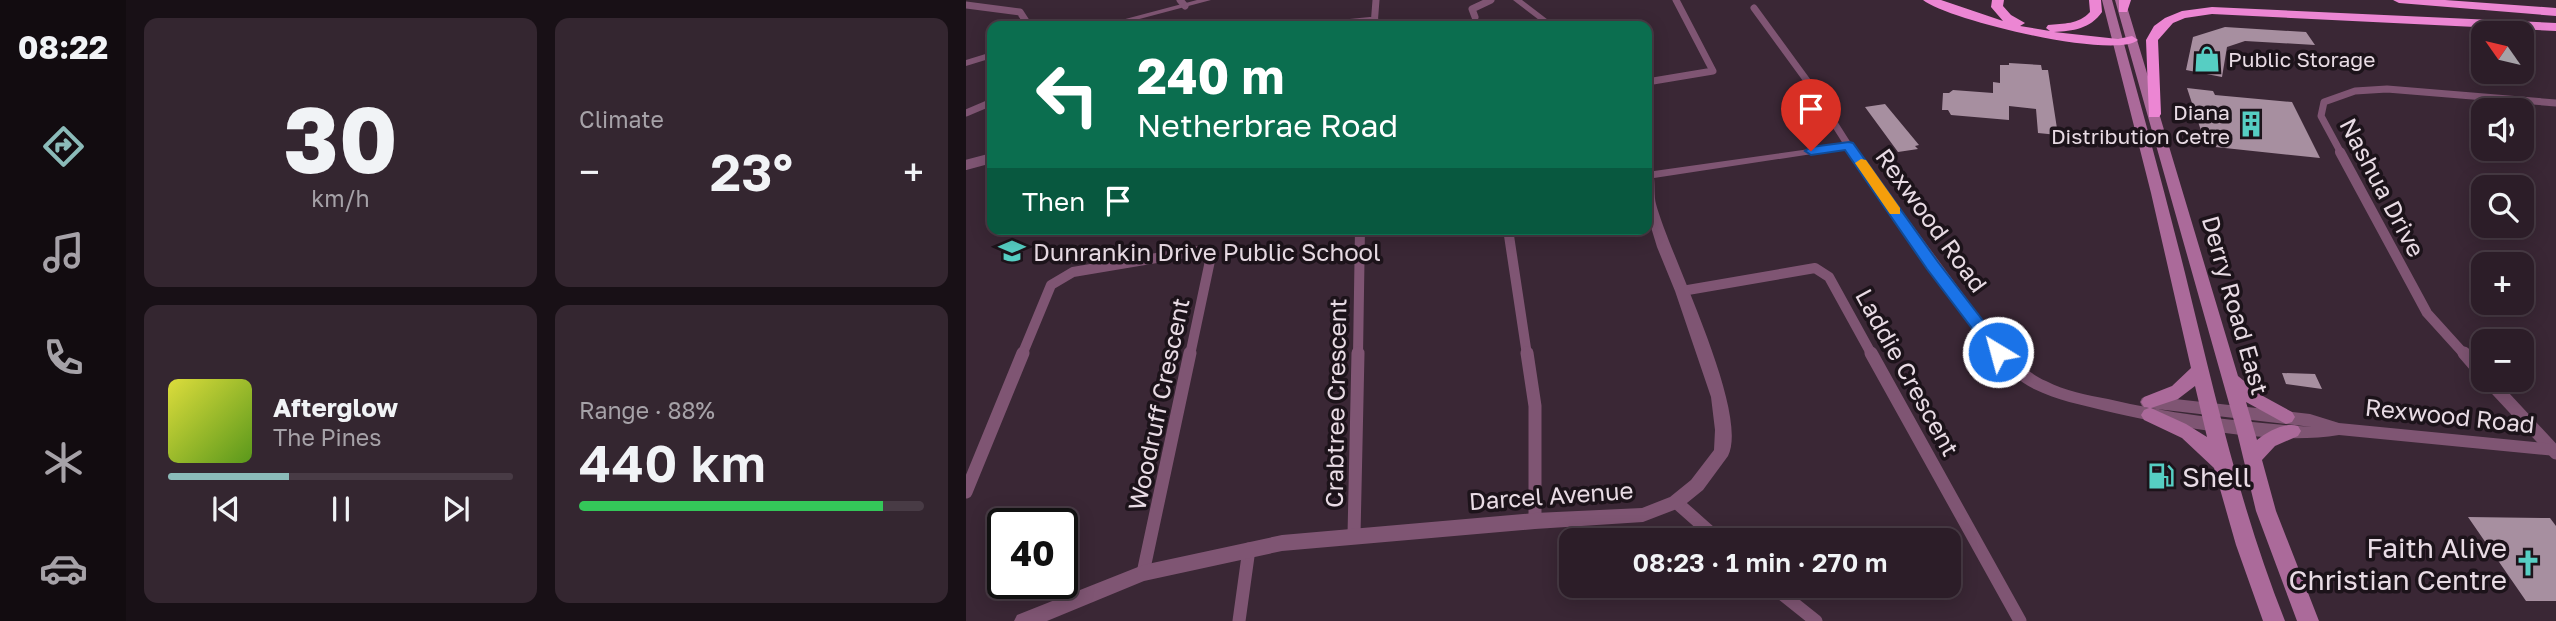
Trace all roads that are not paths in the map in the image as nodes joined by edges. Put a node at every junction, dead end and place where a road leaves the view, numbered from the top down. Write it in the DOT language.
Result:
graph roads {
  1 [pos="1207,0"];
  2 [pos="1376,0"];
  3 [pos="1491,0"];
  4 [pos="1517,0"];
  5 [pos="1676,0"];
  6 [pos="1929,0"];
  7 [pos="1998,0"];
  8 [pos="2095,0"];
  9 [pos="2106,0"];
  10 [pos="2258,0"];
  11 [pos="2399,0"];
  12 [pos="2465,0"];
  13 [pos="1182,3"];
  14 [pos="2123,3"];
  15 [pos="966,5"];
  16 [pos="1754,8"];
  17 [pos="2556,10"];
  18 [pos="1475,17"];
  19 [pos="1026,21"];
  20 [pos="1120,21"];
  21 [pos="1375,21"];
  22 [pos="1545,21"];
  23 [pos="2556,25"];
  24 [pos="2125,41"];
  25 [pos="987,57"];
  26 [pos="966,63"];
  27 [pos="1652,81"];
  28 [pos="2556,103"];
  29 [pos="987,104"];
  30 [pos="966,113"];
  31 [pos="2154,114"];
  32 [pos="1849,145"];
  33 [pos="987,159"];
  34 [pos="966,165"];
  35 [pos="1652,175"];
  36 [pos="1652,211"];
  37 [pos="1360,235"];
  38 [pos="1509,235"];
  39 [pos="1682,291"];
  40 [pos="2471,362"];
  41 [pos="2200,369"];
  42 [pos="2228,377"];
  43 [pos="2498,392"];
  44 [pos="2150,408"];
  45 [pos="2211,416"];
  46 [pos="2242,420"];
  47 [pos="2289,424"];
  48 [pos="2555,451"];
  49 [pos="2252,460"];
  50 [pos="2222,467"];
  51 [pos="966,492"];
  52 [pos="1676,502"];
  53 [pos="1535,521"];
  54 [pos="1705,528"];
  55 [pos="1354,535"];
  56 [pos="1249,549"];
  57 [pos="1143,573"];
  58 [pos="1787,598"];
  59 [pos="1024,621"];
  60 [pos="1239,621"];
  61 [pos="1816,621"];
  62 [pos="2020,621"];
  63 [pos="2274,621"];
  64 [pos="2308,621"];
  1 -- 13 [label="street"];
  2 -- 21 [label="street"];
  3 -- 18 [label="street"];
  4 -- 22 [label="street"];
  5 -- 27 [label="street"];
  6 -- 24 [label="highway"];
  7 -- 8 [label="highway"];
  9 -- 24 [label="main road, Derry Road East"];
  10 -- 23 [label="highway"];
  11 -- 17 [label="highway"];
  12 -- 17 [label="highway"];
  13 -- 20 [label="street"];
  14 -- 24 [label="main road, Derry Road East"];
  15 -- 19 [label="street"];
  16 -- 32 [label="street, Rexwood Road"];
  23 -- 31 [label="highway"];
  24 -- 31 [label="main road, Derry Road East"];
  24 -- 41 [label="main road, Derry Road East"];
  25 -- 26 [label="street"];
  28 -- 40 [label="street, Nashua Drive"];
  29 -- 30 [label="street"];
  31 -- 42 [label="main road, Derry Road East"];
  32 -- 35 [label="street"];
  32 -- 44 [label="street, Rexwood Road"];
  33 -- 34 [label="street"];
  36 -- 39 [label="street, Darcel Avenue"];
  37 -- 55 [label="street, Crabtree Crescent"];
  38 -- 53 [label="street"];
  39 -- 52 [label="street, Darcel Avenue"];
  39 -- 62 [label="street, Laddie Crescent"];
  41 -- 44 [label="main road"];
  41 -- 45 [label="main road, Derry Road East"];
  42 -- 46 [label="main road, Derry Road East"];
  42 -- 47 [label="main road"];
  43 -- 48 [label="street"];
  44 -- 45 [label="street, Rexwood Road"];
  44 -- 50 [label="main road"];
  45 -- 46 [label="street, Rexwood Road"];
  45 -- 50 [label="main road, Derry Road East"];
  46 -- 47 [label="street, Rexwood Road"];
  46 -- 49 [label="main road, Derry Road East"];
  47 -- 48 [label="street, Rexwood Road"];
  47 -- 49 [label="main road"];
  49 -- 64 [label="main road, Derry Road East"];
  50 -- 63 [label="main road, Derry Road East"];
  51 -- 57 [label="street, Woodruff Crescent"];
  52 -- 53 [label="street, Darcel Avenue"];
  52 -- 54 [label="street"];
  53 -- 55 [label="street, Darcel Avenue"];
  55 -- 56 [label="street, Darcel Avenue"];
  56 -- 57 [label="street, Darcel Avenue"];
  56 -- 60 [label="street"];
  57 -- 59 [label="street, Darcel Avenue"];
  58 -- 61 [label="street"];
}
